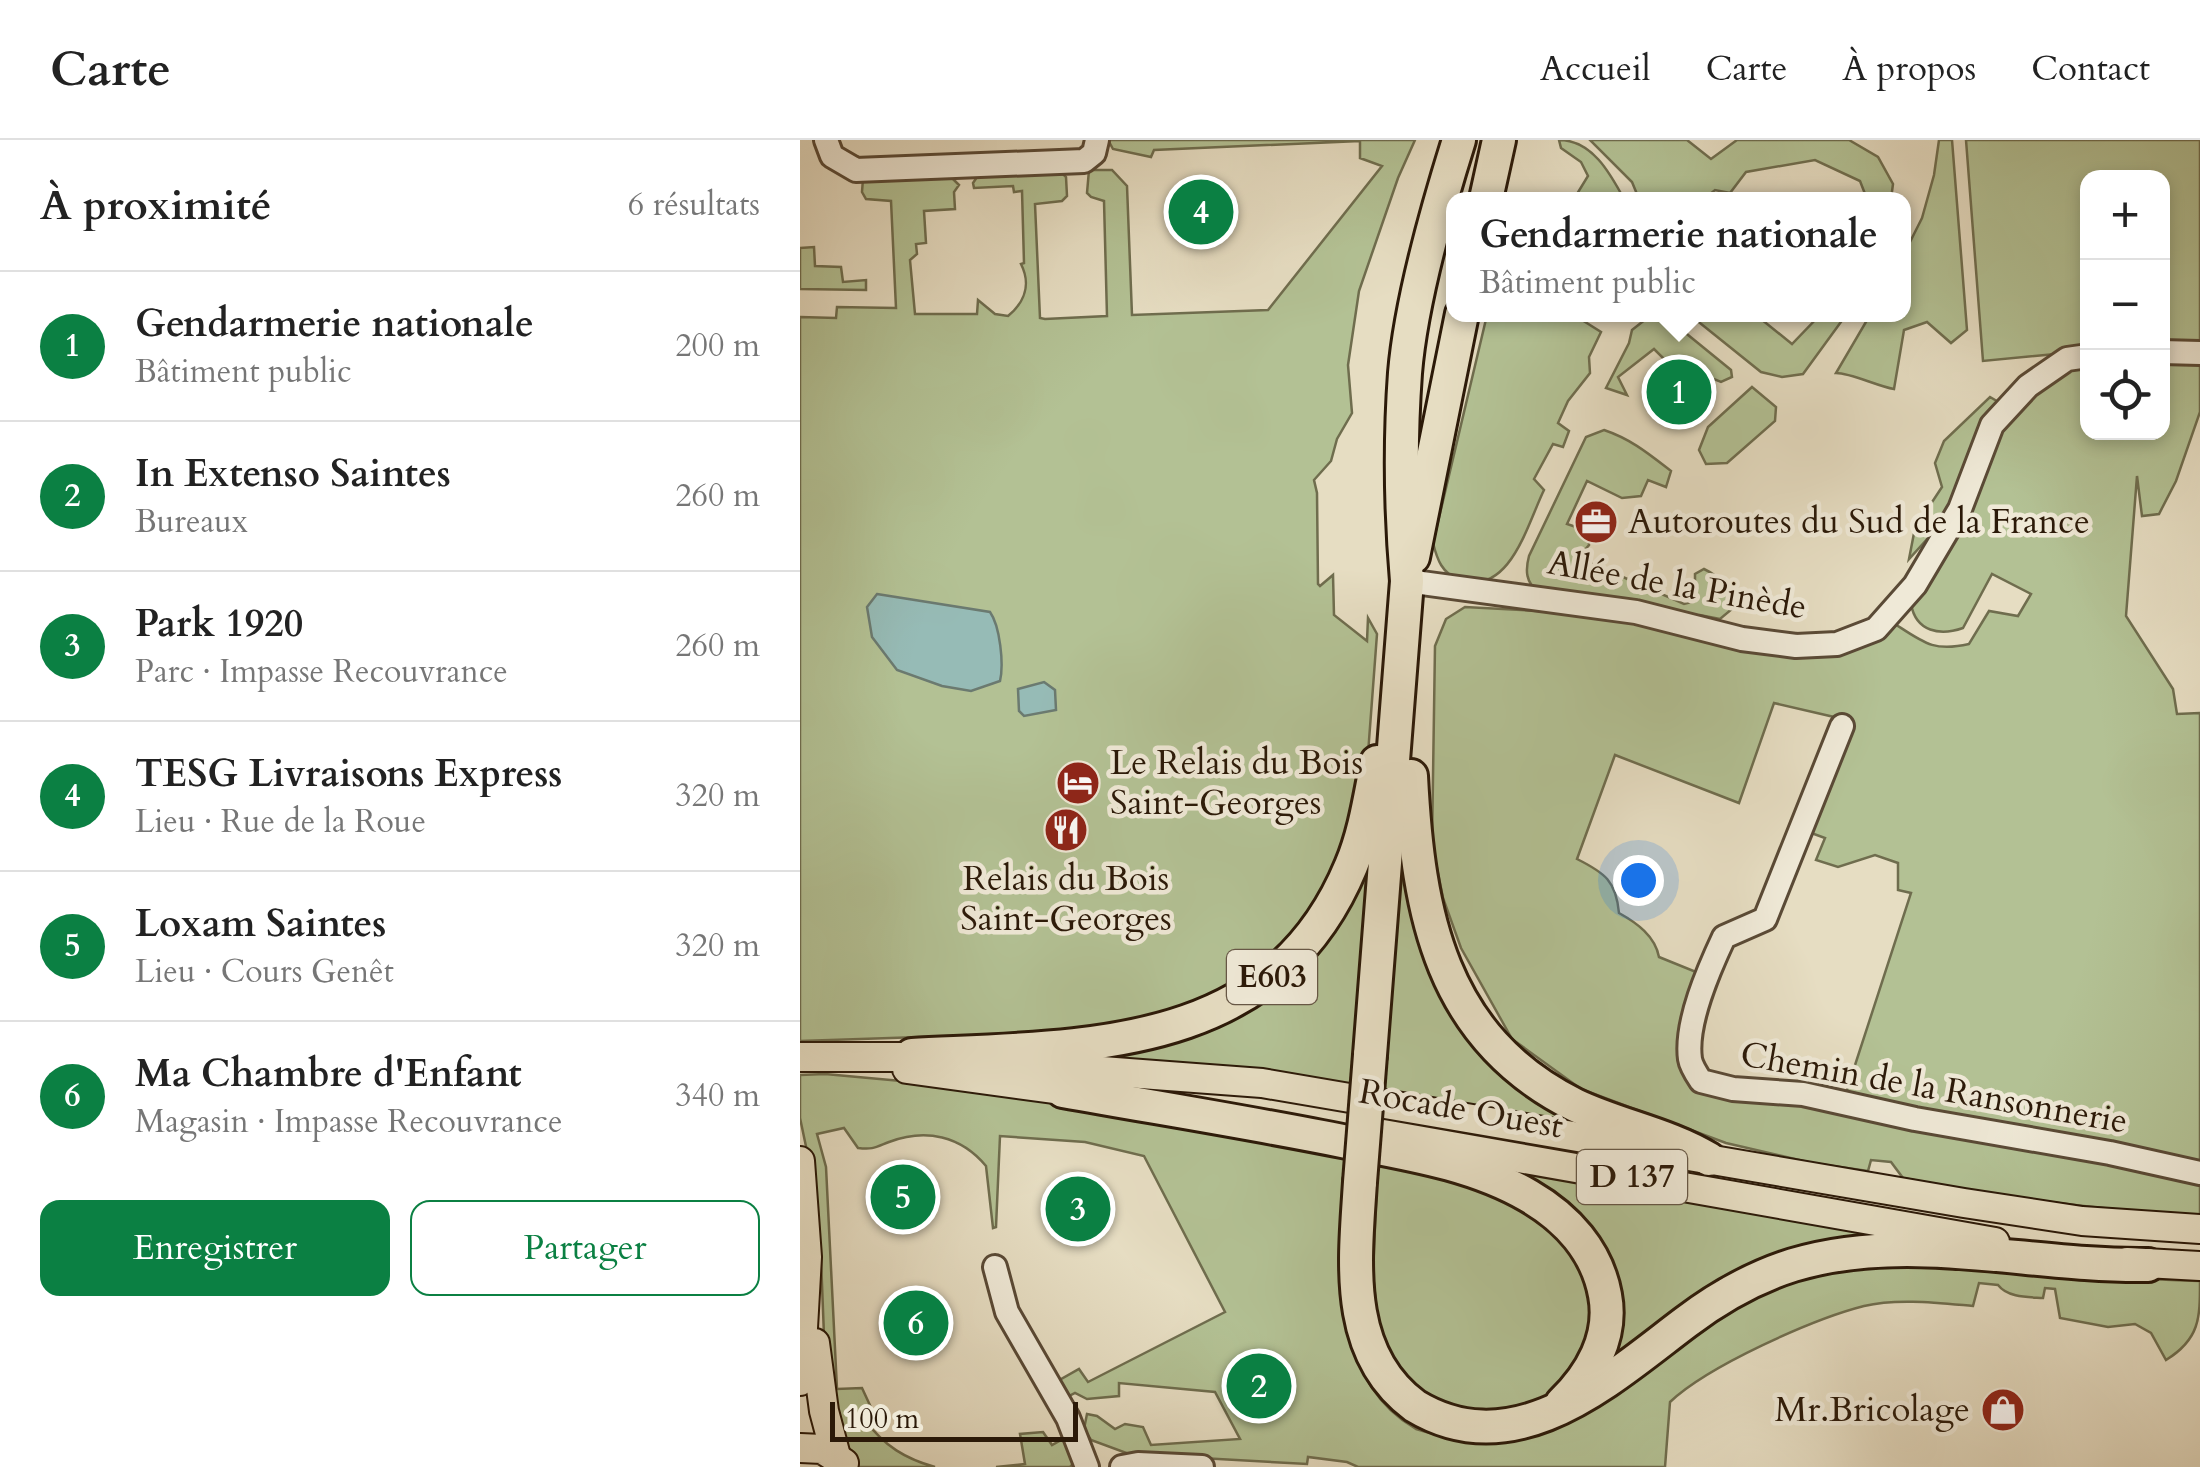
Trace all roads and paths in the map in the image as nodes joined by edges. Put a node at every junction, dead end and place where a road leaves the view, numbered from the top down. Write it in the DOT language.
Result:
graph roads {
  1 [pos="826,140"];
  2 [pos="1098,140"];
  3 [pos="1459,140"];
  4 [pos="1499,140"];
  5 [pos="1488,192"];
  6 [pos="1461,322"];
  7 [pos="2170,352"];
  8 [pos="2200,354"];
  9 [pos="2080,358"];
  10 [pos="1407,581"];
  11 [pos="1403,635"];
  12 [pos="1842,726"];
  13 [pos="912,1054"];
  14 [pos="810,1058"];
  15 [pos="1063,1091"];
  16 [pos="1709,1159"];
  17 [pos="800,1161"];
  18 [pos="2200,1174"];
  19 [pos="2200,1229"];
  20 [pos="807,1257"];
  21 [pos="2148,1265"];
  22 [pos="2200,1266"];
  23 [pos="995,1267"];
  24 [pos="800,1381"];
  25 [pos="1541,1423"];
  26 [pos="800,1448"];
  27 [pos="842,1461"];
  28 [pos="1087,1467"];
  29 [pos="1122,1467"];
  30 [pos="1202,1467"];
  1 -- 2 [label="street"];
  3 -- 10 [label="highway"];
  4 -- 5 [label="highway"];
  6 -- 10 [label="highway"];
  7 -- 8 [label="street"];
  9 -- 10 [label="street, Allée de la Pinède"];
  10 -- 11 [label="highway"];
  11 -- 13 [label="highway, E603"];
  11 -- 16 [label="highway"];
  11 -- 25 [label="highway, bridge"];
  12 -- 18 [label="street, Chemin de la Ransonnerie"];
  13 -- 14 [label="main road, D 137"];
  13 -- 16 [label="main road, Rocade Ouest / D 137"];
  14 -- 15 [label="main road, Rocade Ouest / D 137"];
  15 -- 21 [label="main road, Rocade Ouest / D 137"];
  15 -- 25 [label="highway, D 137"];
  16 -- 19 [label="main road, Rocade Ouest / D 137"];
  17 -- 20 [label="main road"];
  20 -- 24 [label="main road"];
  20 -- 27 [label="main road"];
  21 -- 22 [label="main road, Rocade Ouest / D 137"];
  21 -- 25 [label="highway"];
  23 -- 28 [label="street"];
  26 -- 27 [label="main road"];
  29 -- 30 [label="street"];
}
